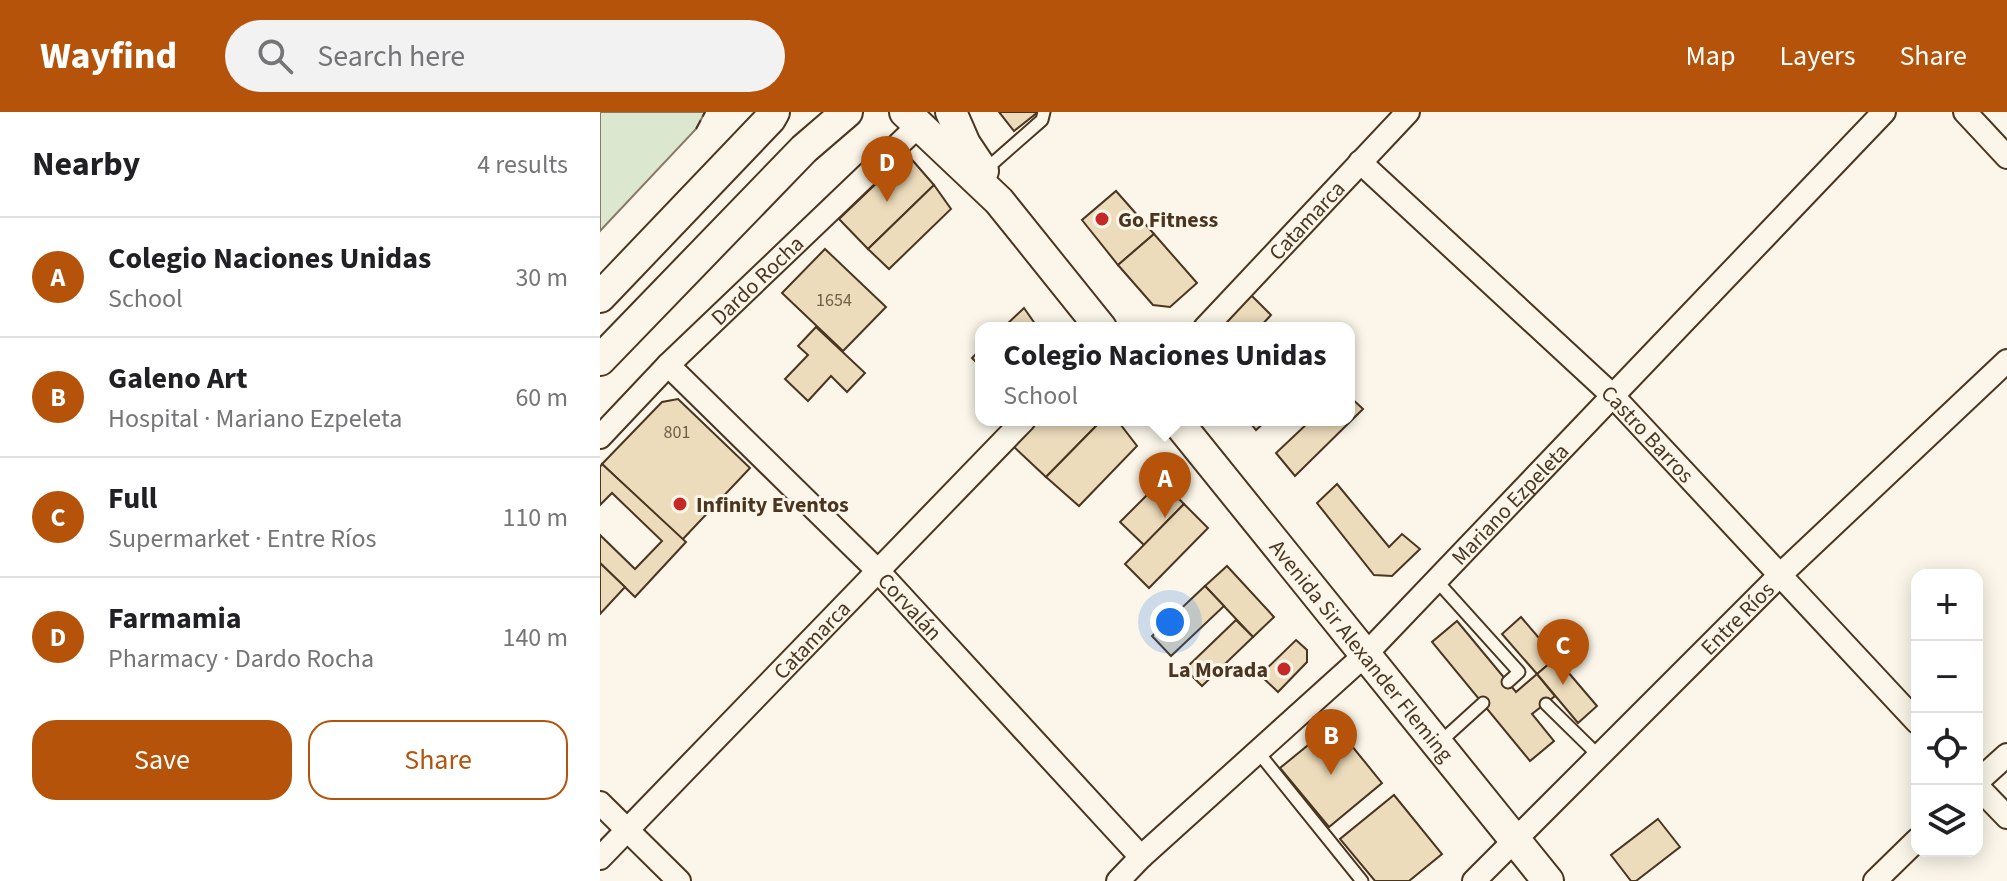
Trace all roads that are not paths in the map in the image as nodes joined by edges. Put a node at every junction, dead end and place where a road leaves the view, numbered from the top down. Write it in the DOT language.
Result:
graph roads {
  1 [pos="774,112"];
  2 [pos="847,112"];
  3 [pos="951,112"];
  4 [pos="1044,112"];
  5 [pos="1408,112"];
  6 [pos="1884,112"];
  7 [pos="1965,112"];
  8 [pos="911,119"];
  9 [pos="2007,157"];
  10 [pos="1360,162"];
  11 [pos="983,171"];
  12 [pos="999,201"];
  13 [pos="600,297"];
  14 [pos="1096,322"];
  15 [pos="1211,322"];
  16 [pos="600,360"];
  17 [pos="2007,361"];
  18 [pos="668,365"];
  19 [pos="1612,395"];
  20 [pos="1018,426"];
  21 [pos="1181,426"];
  22 [pos="600,437"];
  23 [pos="878,571"];
  24 [pos="1780,575"];
  25 [pos="1436,580"];
  26 [pos="1366,654"];
  27 [pos="1508,682"];
  28 [pos="1483,703"];
  29 [pos="1546,704"];
  30 [pos="1911,716"];
  31 [pos="1439,743"];
  32 [pos="1258,752"];
  33 [pos="2007,755"];
  34 [pos="1599,756"];
  35 [pos="1983,778"];
  36 [pos="1978,785"];
  37 [pos="600,803"];
  38 [pos="2007,817"];
  39 [pos="628,829"];
  40 [pos="1516,839"];
  41 [pos="1911,846"];
  42 [pos="1141,857"];
  43 [pos="600,858"];
  44 [pos="679,881"];
  45 [pos="1118,881"];
  46 [pos="1362,881"];
  47 [pos="1474,881"];
  48 [pos="1548,881"];
  49 [pos="1875,881"];
  1 -- 13 [label="main road"];
  2 -- 16 [label="main road"];
  3 -- 11 [label="main road"];
  4 -- 11 [label="lane"];
  5 -- 10 [label="street, Catamarca"];
  6 -- 19 [label="street, Mariano Ezpeleta"];
  7 -- 9 [label="street"];
  8 -- 12 [label="main road"];
  8 -- 18 [label="street, Dardo Rocha"];
  10 -- 15 [label="street, Catamarca"];
  10 -- 19 [label="street, Castro Barros"];
  11 -- 12 [label="main road"];
  12 -- 14 [label="main road"];
  17 -- 24 [label="street, Entre Ríos"];
  18 -- 22 [label="street, Dardo Rocha"];
  18 -- 23 [label="street, Corvalán"];
  19 -- 24 [label="street, Castro Barros"];
  19 -- 25 [label="street, Mariano Ezpeleta"];
  20 -- 23 [label="street, Catamarca"];
  21 -- 26 [label="main road, Avenida Sir Alexander Fleming"];
  23 -- 39 [label="street, Catamarca"];
  23 -- 42 [label="street, Corvalán"];
  24 -- 30 [label="street, Castro Barros"];
  24 -- 34 [label="street, Entre Ríos"];
  25 -- 26 [label="street, Mariano Ezpeleta"];
  25 -- 27 [label="lane"];
  26 -- 31 [label="main road, Avenida Sir Alexander Fleming"];
  26 -- 32 [label="street, Mariano Ezpeleta"];
  28 -- 31 [label="lane"];
  29 -- 34 [label="lane"];
  31 -- 40 [label="main road, Avenida Sir Alexander Fleming"];
  32 -- 42 [label="street, Mariano Ezpeleta"];
  32 -- 46 [label="lane"];
  33 -- 35 [label="street"];
  34 -- 40 [label="street, Entre Ríos"];
  36 -- 38 [label="street"];
  37 -- 39 [label="street"];
  39 -- 43 [label="street, Catamarca"];
  39 -- 44 [label="street"];
  40 -- 47 [label="street, Entre Ríos"];
  40 -- 48 [label="main road, Avenida Sir Alexander Fleming"];
  41 -- 49 [label="street"];
  42 -- 45 [label="street, Mariano Ezpeleta"];
}
